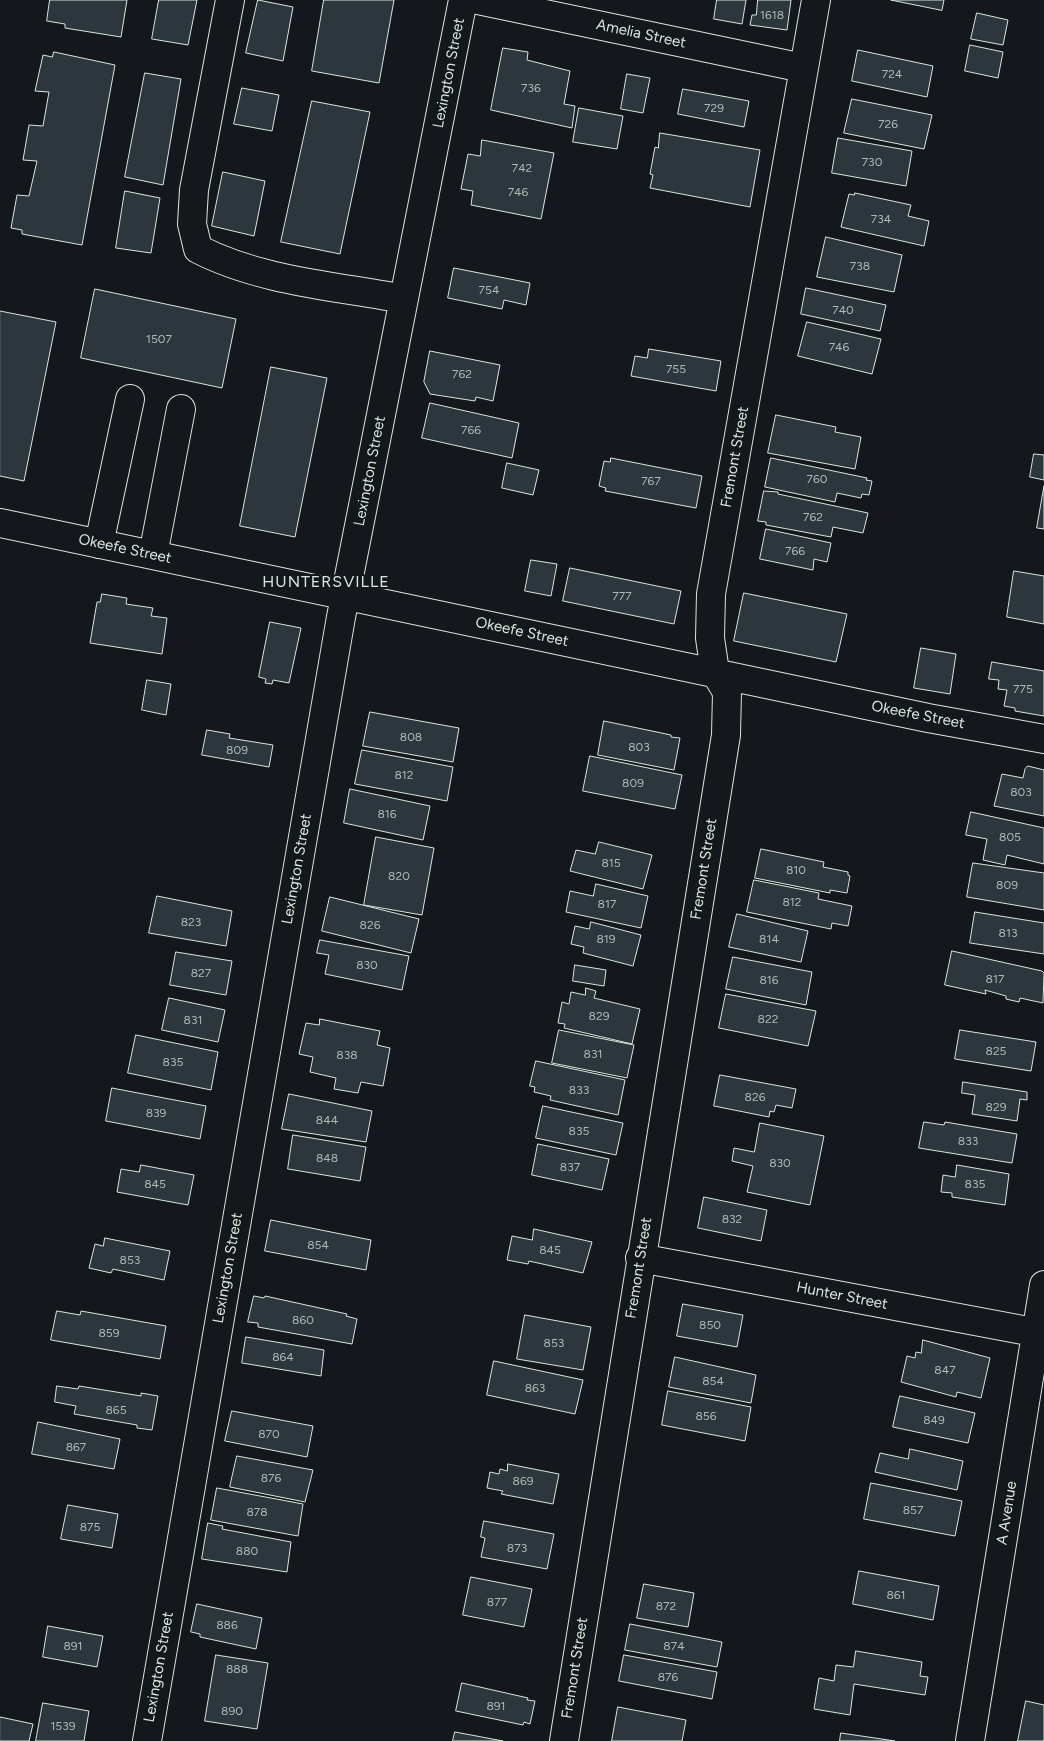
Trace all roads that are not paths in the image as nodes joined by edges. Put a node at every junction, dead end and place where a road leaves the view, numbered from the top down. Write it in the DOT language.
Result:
graph roads {
  1 [pos="230,0"];
  2 [pos="463,0"];
  3 [pos="478,0"];
  4 [pos="816,0"];
  5 [pos="803,68"];
  6 [pos="404,299"];
  7 [pos="130,399"];
  8 [pos="182,409"];
  9 [pos="0,523"];
  10 [pos="99,544"];
  11 [pos="153,555"];
  12 [pos="345,595"];
  13 [pos="715,672"];
  14 [pos="1044,739"];
  15 [pos="640,1258"];
  16 [pos="1044,1285"];
  17 [pos="1040,1333"];
  18 [pos="147,1741"];
  19 [pos="564,1741"];
  20 [pos="970,1741"];
  1 -- 6 [label="street"];
  2 -- 6 [label="street, Lexington Street"];
  3 -- 5 [label="street, Amelia Street"];
  4 -- 5 [label="street, Fremont Street"];
  5 -- 13 [label="street, Fremont Street"];
  6 -- 12 [label="street, Lexington Street"];
  7 -- 10 [label="street"];
  8 -- 11 [label="street"];
  9 -- 10 [label="street, Okeefe Street"];
  10 -- 11 [label="street, Okeefe Street"];
  11 -- 12 [label="street, Okeefe Street"];
  12 -- 13 [label="street, Okeefe Street"];
  12 -- 18 [label="street, Lexington Street"];
  13 -- 14 [label="street, Okeefe Street"];
  13 -- 15 [label="street, Fremont Street"];
  15 -- 17 [label="street, Hunter Street"];
  15 -- 19 [label="street, Fremont Street"];
  16 -- 17 [label="street, A Avenue"];
  17 -- 20 [label="street, A Avenue"];
}
